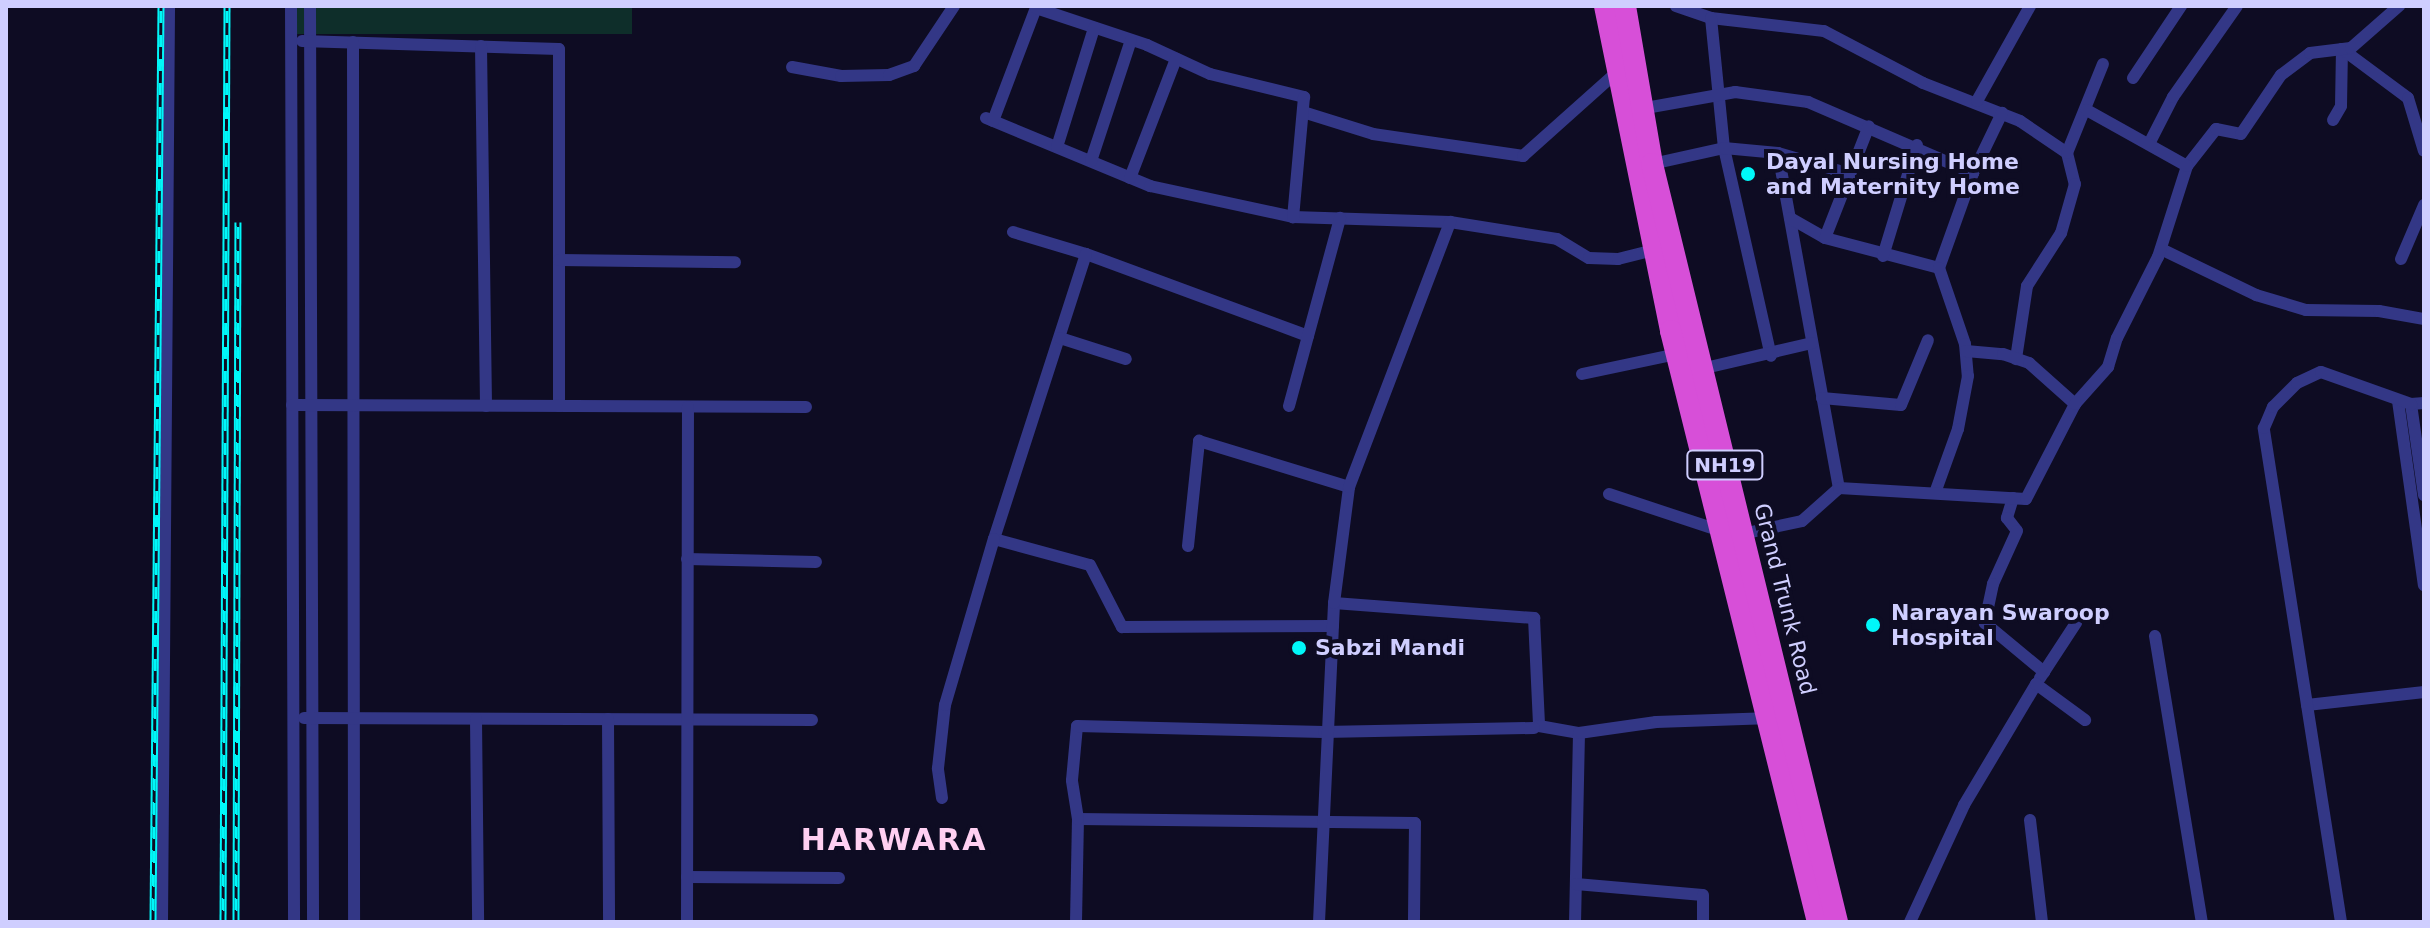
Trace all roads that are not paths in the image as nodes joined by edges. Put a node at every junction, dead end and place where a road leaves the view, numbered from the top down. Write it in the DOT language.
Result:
graph roads {
  1 [pos="169,6"];
  2 [pos="291,6"];
  3 [pos="310,6"];
  4 [pos="954,6"];
  5 [pos="1625,6"];
  6 [pos="1676,6"];
  7 [pos="2030,6"];
  8 [pos="2181,6"];
  9 [pos="2399,6"];
  10 [pos="2232,8"];
  11 [pos="1711,18"];
  12 [pos="1094,28"];
  13 [pos="291,40"];
  14 [pos="1131,40"];
  15 [pos="310,41"];
  16 [pos="353,42"];
  17 [pos="481,46"];
  18 [pos="2342,49"];
  19 [pos="1176,59"];
  20 [pos="2103,64"];
  21 [pos="792,67"];
  22 [pos="1618,71"];
  23 [pos="2133,78"];
  24 [pos="1723,95"];
  25 [pos="1977,101"];
  26 [pos="1640,109"];
  27 [pos="2087,110"];
  28 [pos="1303,112"];
  29 [pos="2002,113"];
  30 [pos="2333,120"];
  31 [pos="1869,126"];
  32 [pos="2149,144"];
  33 [pos="1917,145"];
  34 [pos="1057,147"];
  35 [pos="1724,148"];
  36 [pos="2424,151"];
  37 [pos="1778,153"];
  38 [pos="2067,153"];
  39 [pos="1091,161"];
  40 [pos="1652,164"];
  41 [pos="2187,166"];
  42 [pos="1973,173"];
  43 [pos="1850,174"];
  44 [pos="1130,178"];
  45 [pos="2424,205"];
  46 [pos="1293,217"];
  47 [pos="1340,218"];
  48 [pos="1790,218"];
  49 [pos="1450,222"];
  50 [pos="1013,232"];
  51 [pos="1825,238"];
  52 [pos="2161,249"];
  53 [pos="1654,250"];
  54 [pos="1086,254"];
  55 [pos="1883,256"];
  56 [pos="2401,259"];
  57 [pos="559,260"];
  58 [pos="735,262"];
  59 [pos="1939,268"];
  60 [pos="2424,319"];
  61 [pos="1308,336"];
  62 [pos="1060,338"];
  63 [pos="1928,340"];
  64 [pos="1812,343"];
  65 [pos="1966,351"];
  66 [pos="1677,354"];
  67 [pos="1771,356"];
  68 [pos="1126,359"];
  69 [pos="2016,359"];
  70 [pos="1701,369"];
  71 [pos="1582,374"];
  72 [pos="1822,398"];
  73 [pos="2411,403"];
  74 [pos="2075,404"];
  75 [pos="292,405"];
  76 [pos="311,406"];
  77 [pos="354,406"];
  78 [pos="486,406"];
  79 [pos="559,406"];
  80 [pos="1289,406"];
  81 [pos="688,407"];
  82 [pos="806,407"];
  83 [pos="1349,487"];
  84 [pos="1839,488"];
  85 [pos="1935,493"];
  86 [pos="1609,494"];
  87 [pos="2424,495"];
  88 [pos="2013,498"];
  89 [pos="1732,532"];
  90 [pos="994,539"];
  91 [pos="1188,546"];
  92 [pos="687,559"];
  93 [pos="816,562"];
  94 [pos="2424,585"];
  95 [pos="1334,603"];
  96 [pos="2076,623"];
  97 [pos="1333,626"];
  98 [pos="2155,636"];
  99 [pos="2044,672"];
  100 [pos="2036,684"];
  101 [pos="2424,692"];
  102 [pos="2307,705"];
  103 [pos="293,718"];
  104 [pos="312,718"];
  105 [pos="354,718"];
  106 [pos="1778,718"];
  107 [pos="476,719"];
  108 [pos="608,719"];
  109 [pos="687,719"];
  110 [pos="812,720"];
  111 [pos="2085,720"];
  112 [pos="1534,728"];
  113 [pos="1329,732"];
  114 [pos="1579,733"];
  115 [pos="942,798"];
  116 [pos="1078,819"];
  117 [pos="1325,819"];
  118 [pos="2030,820"];
  119 [pos="687,877"];
  120 [pos="839,878"];
  121 [pos="1576,884"];
  122 [pos="162,922"];
  123 [pos="294,922"];
  124 [pos="313,922"];
  125 [pos="354,922"];
  126 [pos="478,922"];
  127 [pos="609,922"];
  128 [pos="687,922"];
  129 [pos="1076,922"];
  130 [pos="1319,922"];
  131 [pos="1414,922"];
  132 [pos="1575,922"];
  133 [pos="1703,922"];
  134 [pos="1818,922"];
  135 [pos="1837,922"];
  136 [pos="1910,922"];
  137 [pos="2042,922"];
  138 [pos="2202,922"];
  139 [pos="2341,922"];
  1 -- 122 [label="street"];
  2 -- 13 [label="street"];
  3 -- 15 [label="street"];
  4 -- 21 [label="street"];
  5 -- 22 [label="highway, Grand Trunk Road / NH19"];
  5 -- 26 [label="highway, Grand Trunk Road / NH19"];
  6 -- 11 [label="street"];
  7 -- 25 [label="street"];
  8 -- 23 [label="street"];
  9 -- 18 [label="street"];
  10 -- 32 [label="street"];
  11 -- 24 [label="street"];
  11 -- 25 [label="street"];
  12 -- 14 [label="street"];
  12 -- 34 [label="street"];
  12 -- 34 [label="street"];
  13 -- 15 [label="street"];
  13 -- 75 [label="street"];
  14 -- 19 [label="street"];
  14 -- 39 [label="street"];
  15 -- 16 [label="street"];
  15 -- 76 [label="street"];
  16 -- 17 [label="street"];
  16 -- 77 [label="street"];
  17 -- 57 [label="street"];
  17 -- 78 [label="street"];
  18 -- 30 [label="street"];
  18 -- 36 [label="street"];
  18 -- 41 [label="street"];
  19 -- 28 [label="street"];
  19 -- 44 [label="street"];
  20 -- 27 [label="street"];
  22 -- 28 [label="street"];
  22 -- 53 [label="highway, Grand Trunk Road / NH19"];
  24 -- 26 [label="street"];
  24 -- 31 [label="street"];
  24 -- 35 [label="street"];
  25 -- 29 [label="street"];
  26 -- 40 [label="highway, Grand Trunk Road / NH19"];
  27 -- 32 [label="street"];
  27 -- 38 [label="street"];
  28 -- 46 [label="street"];
  29 -- 38 [label="street"];
  29 -- 42 [label="street"];
  31 -- 33 [label="street"];
  31 -- 43 [label="street"];
  32 -- 41 [label="street"];
  33 -- 42 [label="street"];
  33 -- 55 [label="street"];
  34 -- 39 [label="street"];
  35 -- 37 [label="street"];
  35 -- 40 [label="street"];
  35 -- 67 [label="street"];
  37 -- 43 [label="street"];
  37 -- 48 [label="street"];
  38 -- 69 [label="street"];
  39 -- 44 [label="street"];
  40 -- 70 [label="highway, Grand Trunk Road / NH19"];
  41 -- 52 [label="street"];
  42 -- 59 [label="street"];
  43 -- 51 [label="street"];
  44 -- 46 [label="street"];
  45 -- 56 [label="street"];
  46 -- 47 [label="street"];
  47 -- 49 [label="street"];
  47 -- 61 [label="street"];
  48 -- 51 [label="street"];
  48 -- 64 [label="street"];
  49 -- 53 [label="street"];
  49 -- 83 [label="street"];
  50 -- 54 [label="street"];
  51 -- 55 [label="street"];
  52 -- 60 [label="street"];
  52 -- 74 [label="street"];
  53 -- 66 [label="highway, Grand Trunk Road / NH19"];
  54 -- 61 [label="street"];
  54 -- 62 [label="street"];
  55 -- 59 [label="street"];
  57 -- 58 [label="street"];
  57 -- 79 [label="street"];
  59 -- 65 [label="street"];
  61 -- 80 [label="street"];
  62 -- 68 [label="street"];
  62 -- 90 [label="street"];
  63 -- 72 [label="street"];
  64 -- 67 [label="street"];
  64 -- 72 [label="street"];
  65 -- 69 [label="street"];
  65 -- 85 [label="street"];
  66 -- 71 [label="street"];
  66 -- 89 [label="highway, Grand Trunk Road / NH19"];
  67 -- 70 [label="street"];
  69 -- 74 [label="street"];
  70 -- 89 [label="highway, Grand Trunk Road / NH19"];
  72 -- 84 [label="street"];
  73 -- 87 [label="street"];
  73 -- 94 [label="street"];
  73 -- 102 [label="street"];
  74 -- 88 [label="street"];
  75 -- 76 [label="street"];
  75 -- 103 [label="street"];
  76 -- 77 [label="street"];
  76 -- 104 [label="street"];
  77 -- 78 [label="street"];
  77 -- 105 [label="street"];
  78 -- 79 [label="street"];
  79 -- 81 [label="street"];
  81 -- 82 [label="street"];
  81 -- 92 [label="street"];
  83 -- 91 [label="street"];
  83 -- 95 [label="street"];
  84 -- 85 [label="street"];
  84 -- 89 [label="street"];
  85 -- 88 [label="street"];
  86 -- 89 [label="street"];
  88 -- 99 [label="street"];
  89 -- 106 [label="highway, Grand Trunk Road / NH19"];
  90 -- 97 [label="street"];
  90 -- 115 [label="street"];
  92 -- 93 [label="street"];
  92 -- 109 [label="street"];
  95 -- 97 [label="street"];
  95 -- 114 [label="street"];
  96 -- 99 [label="street"];
  97 -- 113 [label="street"];
  98 -- 138 [label="street"];
  99 -- 100 [label="street"];
  100 -- 111 [label="street"];
  100 -- 136 [label="street"];
  101 -- 102 [label="street"];
  102 -- 139 [label="street"];
  103 -- 104 [label="street"];
  103 -- 123 [label="street"];
  104 -- 105 [label="street"];
  104 -- 124 [label="street"];
  105 -- 107 [label="street"];
  105 -- 125 [label="street"];
  106 -- 114 [label="street"];
  106 -- 134 [label="highway, Grand Trunk Road / NH19"];
  106 -- 135 [label="highway, Grand Trunk Road / NH19"];
  107 -- 108 [label="street"];
  107 -- 126 [label="street"];
  108 -- 109 [label="street"];
  108 -- 127 [label="street"];
  109 -- 110 [label="street"];
  109 -- 119 [label="street"];
  112 -- 113 [label="street"];
  113 -- 116 [label="street"];
  113 -- 117 [label="street"];
  114 -- 121 [label="street"];
  116 -- 117 [label="street"];
  116 -- 129 [label="street"];
  117 -- 130 [label="street"];
  117 -- 131 [label="street"];
  118 -- 137 [label="street"];
  119 -- 120 [label="street"];
  119 -- 128 [label="street"];
  121 -- 132 [label="street"];
  121 -- 133 [label="street"];
}
